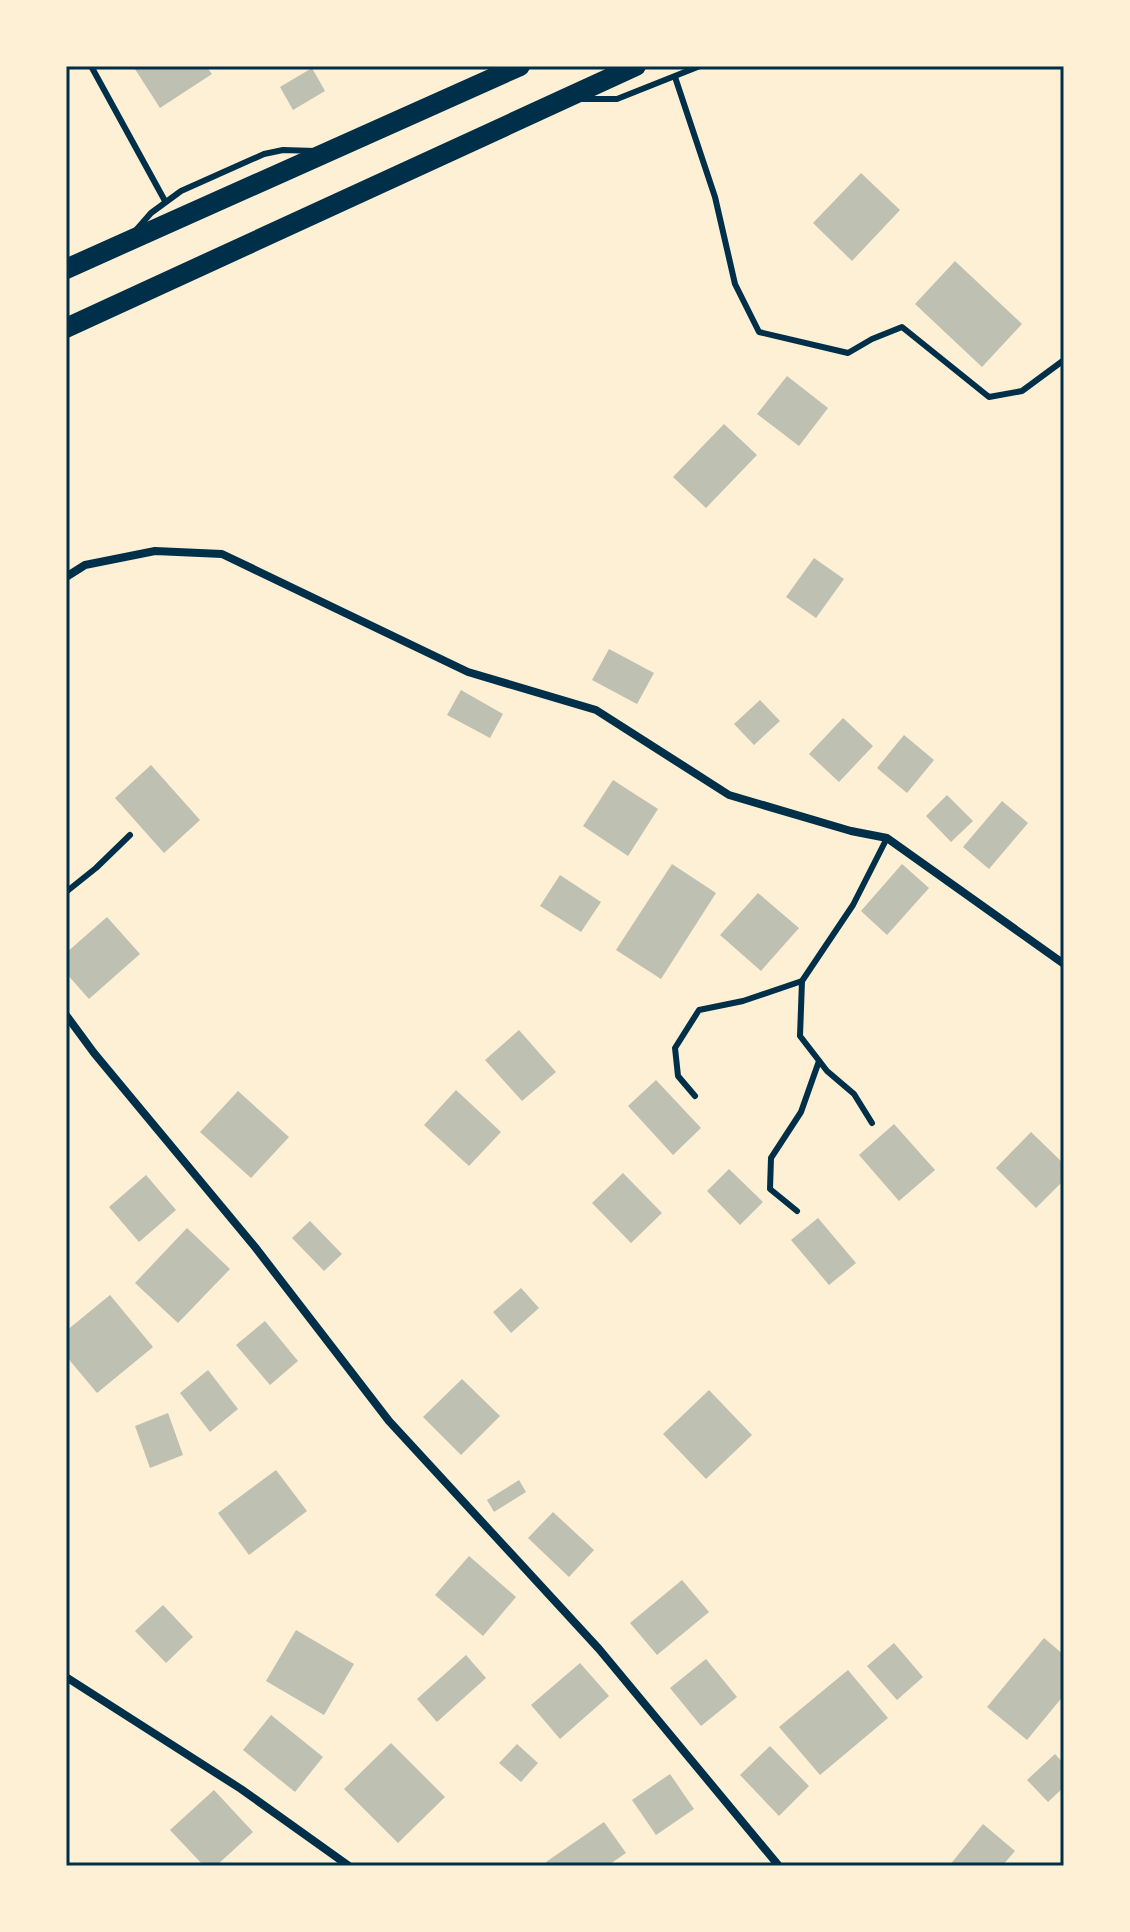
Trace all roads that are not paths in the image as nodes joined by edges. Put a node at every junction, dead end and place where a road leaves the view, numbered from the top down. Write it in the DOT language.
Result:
graph roads {
  1 [pos="91,66"];
  2 [pos="520,66"];
  3 [pos="636,66"];
  4 [pos="700,66"];
  5 [pos="675,77"];
  6 [pos="563,99"];
  7 [pos="327,153"];
  8 [pos="165,201"];
  9 [pos="127,242"];
  10 [pos="66,269"];
  11 [pos="66,328"];
  12 [pos="1064,360"];
  13 [pos="66,577"];
  14 [pos="130,835"];
  15 [pos="887,838"];
  16 [pos="66,892"];
  17 [pos="1064,964"];
  18 [pos="802,981"];
  19 [pos="66,1015"];
  20 [pos="819,1061"];
  21 [pos="695,1096"];
  22 [pos="872,1123"];
  23 [pos="797,1211"];
  24 [pos="66,1677"];
  25 [pos="349,1866"];
  26 [pos="779,1866"];
  1 -- 8 [label="lane"];
  2 -- 7 [label="main road"];
  3 -- 6 [label="main road"];
  4 -- 5 [label="lane"];
  5 -- 6 [label="lane"];
  5 -- 12 [label="lane"];
  6 -- 11 [label="main road"];
  7 -- 8 [label="lane"];
  7 -- 9 [label="main road"];
  8 -- 9 [label="lane"];
  9 -- 10 [label="main road"];
  13 -- 15 [label="street"];
  14 -- 16 [label="lane"];
  15 -- 17 [label="street"];
  15 -- 18 [label="lane"];
  18 -- 20 [label="lane"];
  18 -- 21 [label="lane"];
  19 -- 26 [label="street"];
  20 -- 22 [label="lane"];
  20 -- 23 [label="lane"];
  24 -- 25 [label="street"];
}
